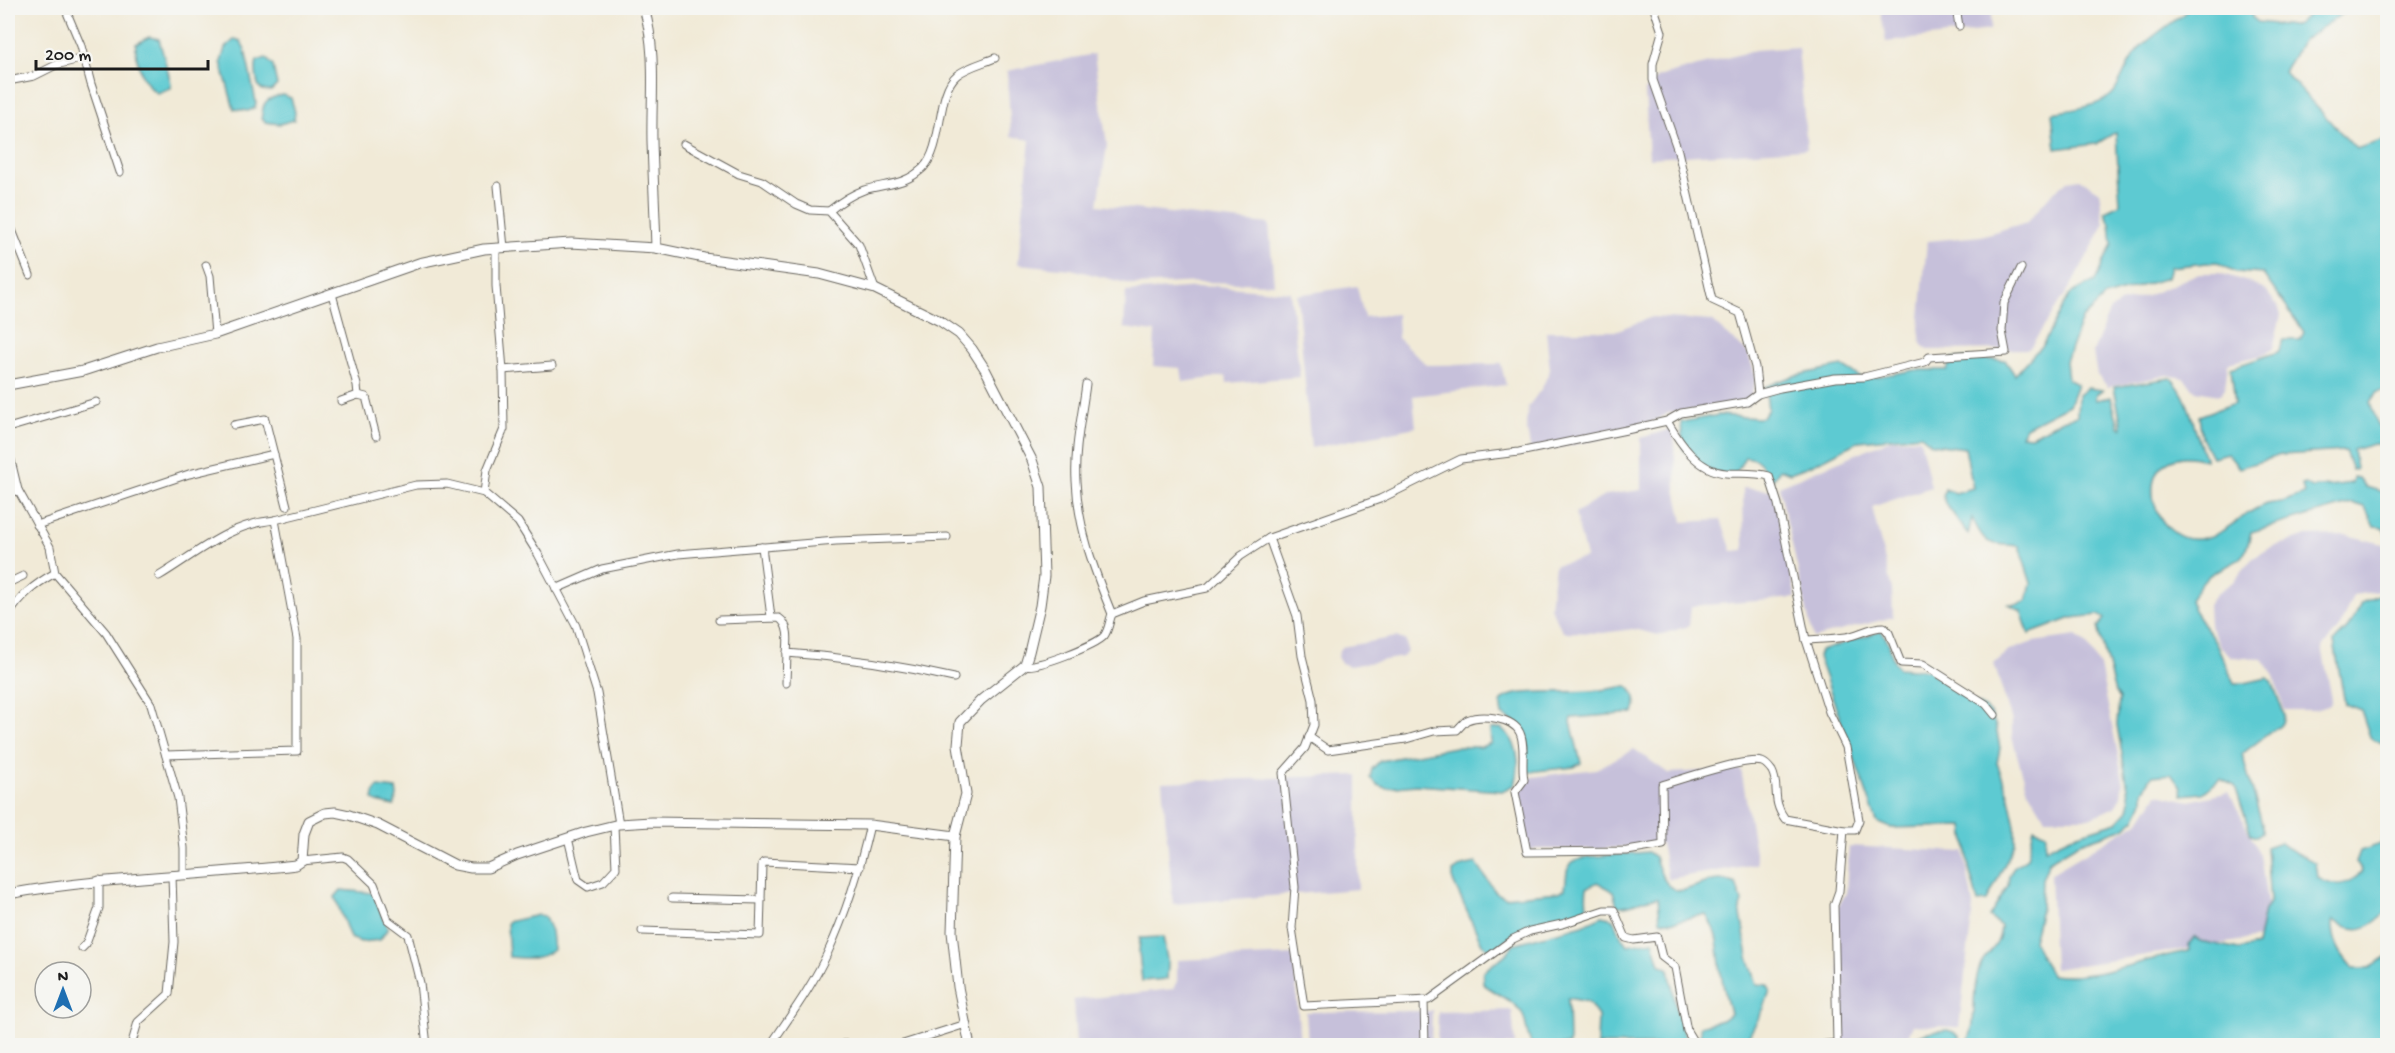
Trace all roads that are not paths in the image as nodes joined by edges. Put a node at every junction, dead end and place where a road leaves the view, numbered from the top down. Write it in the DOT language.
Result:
graph roads {
  1 [pos="65,8"];
  2 [pos="644,8"];
  3 [pos="1654,8"];
  4 [pos="1956,8"];
  5 [pos="1959,26"];
  6 [pos="84,58"];
  7 [pos="995,58"];
  8 [pos="8,81"];
  9 [pos="684,144"];
  10 [pos="120,172"];
  11 [pos="498,186"];
  12 [pos="829,211"];
  13 [pos="8,220"];
  14 [pos="500,248"];
  15 [pos="657,248"];
  16 [pos="206,265"];
  17 [pos="2021,268"];
  18 [pos="30,275"];
  19 [pos="875,289"];
  20 [pos="332,294"];
  21 [pos="215,334"];
  22 [pos="552,366"];
  23 [pos="503,370"];
  24 [pos="1086,384"];
  25 [pos="8,385"];
  26 [pos="1758,394"];
  27 [pos="358,395"];
  28 [pos="341,400"];
  29 [pos="96,402"];
  30 [pos="1667,421"];
  31 [pos="234,426"];
  32 [pos="8,428"];
  33 [pos="376,436"];
  34 [pos="8,448"];
  35 [pos="274,454"];
  36 [pos="18,490"];
  37 [pos="484,493"];
  38 [pos="8,494"];
  39 [pos="287,506"];
  40 [pos="275,520"];
  41 [pos="37,525"];
  42 [pos="947,537"];
  43 [pos="1269,538"];
  44 [pos="762,547"];
  45 [pos="55,573"];
  46 [pos="23,576"];
  47 [pos="159,576"];
  48 [pos="8,583"];
  49 [pos="556,589"];
  50 [pos="1112,614"];
  51 [pos="8,616"];
  52 [pos="771,617"];
  53 [pos="719,620"];
  54 [pos="1806,640"];
  55 [pos="787,653"];
  56 [pos="1025,665"];
  57 [pos="954,678"];
  58 [pos="786,683"];
  59 [pos="1995,715"];
  60 [pos="1309,737"];
  61 [pos="166,755"];
  62 [pos="617,825"];
  63 [pos="873,825"];
  64 [pos="1844,830"];
  65 [pos="955,836"];
  66 [pos="568,838"];
  67 [pos="302,861"];
  68 [pos="860,867"];
  69 [pos="184,874"];
  70 [pos="172,875"];
  71 [pos="99,880"];
  72 [pos="8,894"];
  73 [pos="672,898"];
  74 [pos="761,900"];
  75 [pos="642,931"];
  76 [pos="82,948"];
  77 [pos="1424,1000"];
  78 [pos="966,1024"];
  79 [pos="843,1044"];
  80 [pos="131,1046"];
  81 [pos="427,1046"];
  82 [pos="770,1046"];
  83 [pos="970,1046"];
  84 [pos="1425,1046"];
  85 [pos="1696,1046"];
  86 [pos="1809,1046"];
  1 -- 6 [label="street"];
  2 -- 15 [label="main road"];
  3 -- 26 [label="street"];
  4 -- 5 [label="street"];
  6 -- 8 [label="street"];
  6 -- 10 [label="street"];
  7 -- 12 [label="street"];
  9 -- 12 [label="street"];
  11 -- 14 [label="street"];
  12 -- 19 [label="street"];
  13 -- 18 [label="street"];
  14 -- 15 [label="main road"];
  14 -- 20 [label="main road"];
  14 -- 23 [label="street"];
  15 -- 19 [label="main road"];
  16 -- 21 [label="street"];
  17 -- 26 [label="street"];
  19 -- 56 [label="main road"];
  20 -- 21 [label="main road"];
  20 -- 27 [label="street"];
  21 -- 25 [label="main road"];
  22 -- 23 [label="street"];
  23 -- 37 [label="street"];
  24 -- 50 [label="street"];
  26 -- 30 [label="street"];
  27 -- 28 [label="street"];
  27 -- 33 [label="street"];
  29 -- 32 [label="street"];
  30 -- 43 [label="street"];
  30 -- 54 [label="street"];
  31 -- 35 [label="street"];
  34 -- 36 [label="street"];
  35 -- 39 [label="street"];
  35 -- 41 [label="street"];
  36 -- 38 [label="street"];
  36 -- 41 [label="street"];
  37 -- 40 [label="street"];
  37 -- 49 [label="street"];
  40 -- 47 [label="street"];
  40 -- 61 [label="street"];
  41 -- 45 [label="street"];
  42 -- 44 [label="street"];
  43 -- 50 [label="street"];
  43 -- 60 [label="street"];
  44 -- 49 [label="street"];
  44 -- 52 [label="street"];
  45 -- 51 [label="street"];
  45 -- 61 [label="street"];
  46 -- 48 [label="street"];
  49 -- 62 [label="street"];
  50 -- 56 [label="street"];
  52 -- 53 [label="street"];
  52 -- 55 [label="street"];
  54 -- 59 [label="street"];
  54 -- 64 [label="street"];
  55 -- 57 [label="street"];
  55 -- 58 [label="street"];
  56 -- 65 [label="main road"];
  60 -- 64 [label="street"];
  60 -- 77 [label="street"];
  61 -- 69 [label="street"];
  62 -- 63 [label="main road"];
  62 -- 66 [label="main road"];
  62 -- 66 [label="street"];
  63 -- 65 [label="main road"];
  63 -- 68 [label="street"];
  64 -- 86 [label="street"];
  65 -- 78 [label="main road"];
  66 -- 67 [label="main road"];
  67 -- 69 [label="main road"];
  67 -- 81 [label="street"];
  68 -- 74 [label="street"];
  68 -- 82 [label="street"];
  69 -- 70 [label="main road"];
  70 -- 71 [label="main road"];
  70 -- 80 [label="street"];
  71 -- 72 [label="main road"];
  71 -- 76 [label="street"];
  73 -- 74 [label="street"];
  74 -- 75 [label="street"];
  77 -- 84 [label="street"];
  77 -- 85 [label="street"];
  78 -- 79 [label="street"];
  78 -- 83 [label="main road"];
}
